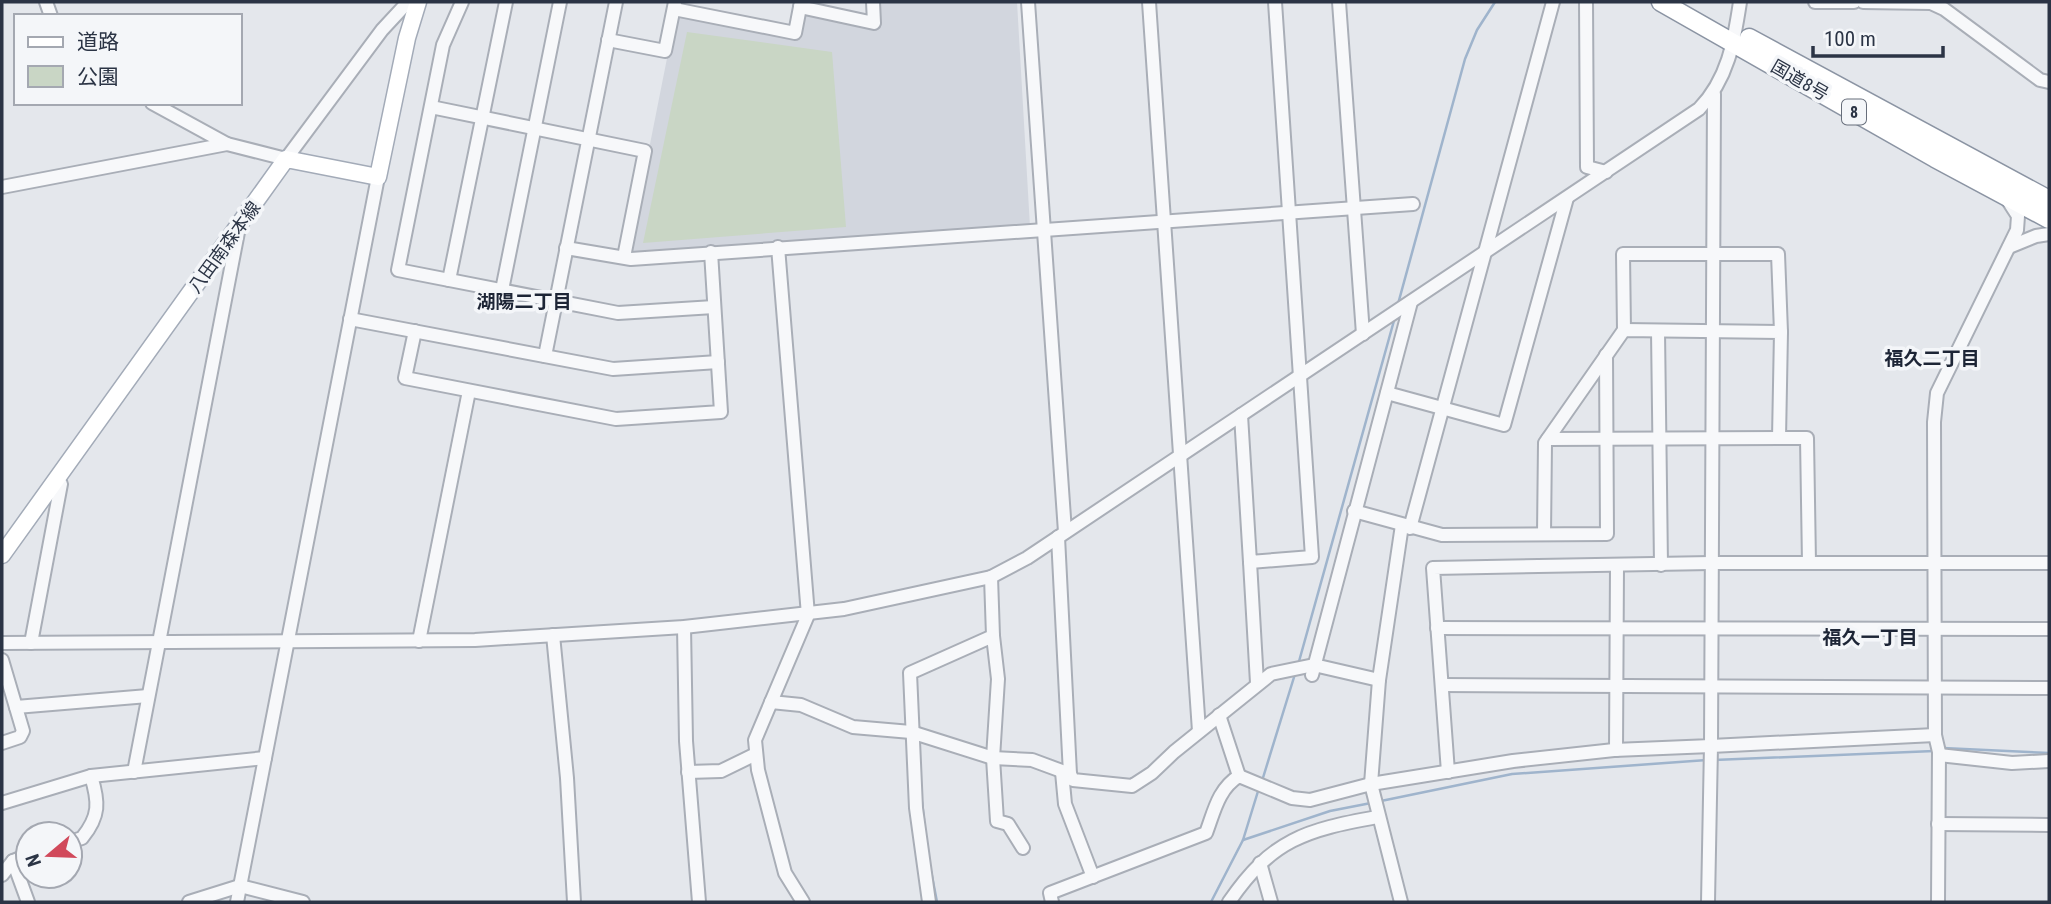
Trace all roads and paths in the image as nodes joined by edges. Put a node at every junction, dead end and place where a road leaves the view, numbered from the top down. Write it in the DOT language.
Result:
graph roads {
  1 [pos="408,2"];
  2 [pos="418,2"];
  3 [pos="462,2"];
  4 [pos="506,2"];
  5 [pos="560,2"];
  6 [pos="616,2"];
  7 [pos="873,2"];
  8 [pos="1028,2"];
  9 [pos="1149,2"];
  10 [pos="1275,2"];
  11 [pos="1339,2"];
  12 [pos="1553,2"];
  13 [pos="1586,2"];
  14 [pos="1661,2"];
  15 [pos="1685,2"];
  16 [pos="1740,2"];
  17 [pos="1815,2"];
  18 [pos="1854,2"];
  19 [pos="1863,2"];
  20 [pos="801,4"];
  21 [pos="674,5"];
  22 [pos="1734,36"];
  23 [pos="608,40"];
  24 [pos="2049,82"];
  25 [pos="1714,94"];
  26 [pos="156,105"];
  27 [pos="431,107"];
  28 [pos="482,117"];
  29 [pos="535,128"];
  30 [pos="588,139"];
  31 [pos="227,144"];
  32 [pos="286,159"];
  33 [pos="1606,172"];
  34 [pos="378,177"];
  35 [pos="2,187"];
  36 [pos="2002,194"];
  37 [pos="1567,198"];
  38 [pos="2049,200"];
  39 [pos="1413,204"];
  40 [pos="1355,208"];
  41 [pos="1290,212"];
  42 [pos="2049,219"];
  43 [pos="1164,220"];
  44 [pos="240,224"];
  45 [pos="1042,228"];
  46 [pos="2049,234"];
  47 [pos="778,247"];
  48 [pos="2009,247"];
  49 [pos="566,248"];
  50 [pos="711,251"];
  51 [pos="1485,252"];
  52 [pos="1712,254"];
  53 [pos="624,257"];
  54 [pos="449,280"];
  55 [pos="502,290"];
  56 [pos="556,301"];
  57 [pos="1409,303"];
  58 [pos="714,307"];
  59 [pos="350,319"];
  60 [pos="1624,330"];
  61 [pos="415,331"];
  62 [pos="1658,331"];
  63 [pos="1781,331"];
  64 [pos="1712,332"];
  65 [pos="1363,334"];
  66 [pos="1606,355"];
  67 [pos="545,356"];
  68 [pos="718,362"];
  69 [pos="1301,375"];
  70 [pos="469,391"];
  71 [pos="1387,393"];
  72 [pos="1443,409"];
  73 [pos="1241,415"];
  74 [pos="1712,438"];
  75 [pos="1779,438"];
  76 [pos="1548,439"];
  77 [pos="1607,439"];
  78 [pos="1660,439"];
  79 [pos="1179,456"];
  80 [pos="56,480"];
  81 [pos="1354,510"];
  82 [pos="1406,527"];
  83 [pos="1544,534"];
  84 [pos="1061,535"];
  85 [pos="2,555"];
  86 [pos="1250,562"];
  87 [pos="1936,562"];
  88 [pos="1711,563"];
  89 [pos="1810,563"];
  90 [pos="2049,563"];
  91 [pos="1661,565"];
  92 [pos="1617,566"];
  93 [pos="991,577"];
  94 [pos="808,615"];
  95 [pos="684,627"];
  96 [pos="1711,627"];
  97 [pos="1437,628"];
  98 [pos="1617,628"];
  99 [pos="1937,629"];
  100 [pos="2049,629"];
  101 [pos="553,635"];
  102 [pos="993,636"];
  103 [pos="287,641"];
  104 [pos="419,641"];
  105 [pos="2,643"];
  106 [pos="31,643"];
  107 [pos="158,644"];
  108 [pos="2,660"];
  109 [pos="1312,668"];
  110 [pos="1379,680"];
  111 [pos="1257,683"];
  112 [pos="1616,684"];
  113 [pos="1711,684"];
  114 [pos="1442,685"];
  115 [pos="1937,687"];
  116 [pos="2049,688"];
  117 [pos="148,696"];
  118 [pos="771,702"];
  119 [pos="16,707"];
  120 [pos="1219,715"];
  121 [pos="1199,731"];
  122 [pos="911,732"];
  123 [pos="2,743"];
  124 [pos="1937,745"];
  125 [pos="1711,748"];
  126 [pos="1616,750"];
  127 [pos="757,754"];
  128 [pos="265,758"];
  129 [pos="993,758"];
  130 [pos="2049,761"];
  131 [pos="134,772"];
  132 [pos="688,772"];
  133 [pos="1448,772"];
  134 [pos="1066,773"];
  135 [pos="91,776"];
  136 [pos="1242,778"];
  137 [pos="1372,786"];
  138 [pos="2,803"];
  139 [pos="1376,814"];
  140 [pos="1938,824"];
  141 [pos="2049,825"];
  142 [pos="84,835"];
  143 [pos="1023,848"];
  144 [pos="13,861"];
  145 [pos="1260,863"];
  146 [pos="2,876"];
  147 [pos="1093,877"];
  148 [pos="240,886"];
  149 [pos="1047,901"];
  150 [pos="28,902"];
  151 [pos="189,902"];
  152 [pos="237,902"];
  153 [pos="303,902"];
  154 [pos="574,902"];
  155 [pos="699,902"];
  156 [pos="803,902"];
  157 [pos="929,902"];
  158 [pos="1229,902"];
  159 [pos="1271,902"];
  160 [pos="1401,902"];
  161 [pos="1708,902"];
  162 [pos="1938,902"];
  1 -- 32 [label="street"];
  2 -- 34 [label="main road"];
  3 -- 27 [label="street"];
  4 -- 28 [label="street"];
  5 -- 29 [label="street"];
  6 -- 23 [label="street"];
  7 -- 20 [label="street"];
  8 -- 45 [label="street"];
  9 -- 43 [label="street"];
  10 -- 41 [label="street"];
  11 -- 40 [label="street"];
  12 -- 51 [label="street"];
  13 -- 33 [label="street"];
  14 -- 22 [label="highway, 国道8号 / 8"];
  15 -- 22 [label="highway, 国道8号 / 8"];
  16 -- 22 [label="street"];
  17 -- 18 [label="street"];
  19 -- 24 [label="street"];
  20 -- 21 [label="street"];
  21 -- 23 [label="street"];
  22 -- 25 [label="street"];
  22 -- 36 [label="highway, 国道8号 / 8"];
  22 -- 38 [label="highway, 国道8号 / 8"];
  23 -- 30 [label="street"];
  25 -- 33 [label="street"];
  25 -- 52 [label="street"];
  26 -- 31 [label="street"];
  27 -- 28 [label="street"];
  27 -- 54 [label="street"];
  28 -- 29 [label="street"];
  28 -- 54 [label="street"];
  29 -- 30 [label="street"];
  29 -- 55 [label="street"];
  30 -- 49 [label="street"];
  30 -- 53 [label="street"];
  31 -- 32 [label="street"];
  31 -- 35 [label="street"];
  32 -- 34 [label="main road"];
  32 -- 44 [label="main road, 八田南森本線"];
  33 -- 37 [label="street"];
  34 -- 59 [label="street"];
  36 -- 42 [label="highway, 国道8号 / 8"];
  36 -- 48 [label="street"];
  37 -- 51 [label="street"];
  37 -- 72 [label="street"];
  39 -- 40 [label="street"];
  40 -- 41 [label="street"];
  40 -- 65 [label="street"];
  41 -- 43 [label="street"];
  41 -- 69 [label="street"];
  43 -- 45 [label="street"];
  43 -- 79 [label="street"];
  44 -- 80 [label="main road, 八田南森本線"];
  44 -- 107 [label="street"];
  45 -- 47 [label="street"];
  45 -- 84 [label="street"];
  46 -- 48 [label="street"];
  47 -- 50 [label="street"];
  47 -- 94 [label="street"];
  48 -- 87 [label="street"];
  49 -- 53 [label="street"];
  49 -- 56 [label="street"];
  50 -- 53 [label="street"];
  50 -- 58 [label="street"];
  51 -- 57 [label="street"];
  51 -- 72 [label="street"];
  52 -- 60 [label="street"];
  52 -- 63 [label="street"];
  52 -- 64 [label="street"];
  54 -- 55 [label="street"];
  55 -- 56 [label="street"];
  56 -- 58 [label="street"];
  56 -- 67 [label="street"];
  57 -- 65 [label="street"];
  57 -- 71 [label="street"];
  58 -- 68 [label="street"];
  59 -- 61 [label="street"];
  59 -- 103 [label="street"];
  60 -- 62 [label="street"];
  60 -- 66 [label="street"];
  61 -- 67 [label="street"];
  61 -- 70 [label="street"];
  62 -- 64 [label="street"];
  62 -- 78 [label="street"];
  63 -- 64 [label="street"];
  63 -- 75 [label="street"];
  64 -- 74 [label="street"];
  65 -- 69 [label="street"];
  66 -- 76 [label="street"];
  66 -- 77 [label="street"];
  67 -- 68 [label="street"];
  68 -- 70 [label="street"];
  69 -- 73 [label="street"];
  69 -- 86 [label="street"];
  70 -- 104 [label="street"];
  71 -- 72 [label="street"];
  71 -- 81 [label="street"];
  72 -- 82 [label="street"];
  73 -- 79 [label="street"];
  73 -- 86 [label="street"];
  74 -- 75 [label="street"];
  74 -- 78 [label="street"];
  74 -- 88 [label="street"];
  75 -- 89 [label="street"];
  76 -- 77 [label="street"];
  76 -- 83 [label="street"];
  77 -- 78 [label="street"];
  77 -- 83 [label="street"];
  78 -- 91 [label="street"];
  79 -- 84 [label="street"];
  79 -- 121 [label="street"];
  80 -- 85 [label="main road, 八田南森本線"];
  80 -- 106 [label="street"];
  81 -- 82 [label="street"];
  81 -- 109 [label="street"];
  82 -- 83 [label="street"];
  82 -- 110 [label="street"];
  84 -- 93 [label="street"];
  84 -- 134 [label="street"];
  86 -- 111 [label="street"];
  87 -- 89 [label="street"];
  87 -- 90 [label="street"];
  87 -- 99 [label="street"];
  88 -- 89 [label="street"];
  88 -- 91 [label="street"];
  88 -- 96 [label="street"];
  91 -- 92 [label="street"];
  92 -- 97 [label="street"];
  92 -- 98 [label="street"];
  93 -- 94 [label="street"];
  93 -- 102 [label="street"];
  94 -- 95 [label="street"];
  94 -- 118 [label="street"];
  95 -- 101 [label="street"];
  95 -- 132 [label="street"];
  96 -- 98 [label="street"];
  96 -- 99 [label="street"];
  96 -- 113 [label="street"];
  97 -- 98 [label="street"];
  97 -- 114 [label="street"];
  98 -- 112 [label="street"];
  99 -- 100 [label="street"];
  99 -- 115 [label="street"];
  101 -- 104 [label="street"];
  101 -- 154 [label="street"];
  102 -- 122 [label="street"];
  102 -- 129 [label="street"];
  103 -- 104 [label="street"];
  103 -- 107 [label="street"];
  103 -- 128 [label="street"];
  105 -- 106 [label="street"];
  106 -- 107 [label="street"];
  107 -- 117 [label="street"];
  108 -- 119 [label="street"];
  109 -- 110 [label="street"];
  109 -- 111 [label="street"];
  110 -- 137 [label="street"];
  111 -- 120 [label="street"];
  112 -- 113 [label="street"];
  112 -- 114 [label="street"];
  112 -- 126 [label="street"];
  113 -- 115 [label="street"];
  113 -- 125 [label="street"];
  114 -- 133 [label="street"];
  115 -- 116 [label="street"];
  115 -- 124 [label="street"];
  117 -- 119 [label="street"];
  117 -- 131 [label="street"];
  118 -- 122 [label="street"];
  118 -- 127 [label="street"];
  119 -- 123 [label="street"];
  120 -- 121 [label="street"];
  120 -- 136 [label="street"];
  121 -- 134 [label="street"];
  122 -- 129 [label="street"];
  122 -- 157 [label="street"];
  124 -- 125 [label="street"];
  124 -- 130 [label="street"];
  124 -- 140 [label="street"];
  125 -- 126 [label="street"];
  125 -- 161 [label="street"];
  126 -- 133 [label="street"];
  127 -- 132 [label="street"];
  127 -- 156 [label="street"];
  128 -- 131 [label="street"];
  128 -- 148 [label="street"];
  129 -- 134 [label="street"];
  129 -- 143 [label="street"];
  131 -- 135 [label="street"];
  132 -- 155 [label="street"];
  133 -- 137 [label="street"];
  134 -- 147 [label="street"];
  135 -- 138 [label="street"];
  135 -- 142 [label="street"];
  136 -- 137 [label="street"];
  136 -- 147 [label="street"];
  137 -- 139 [label="street"];
  139 -- 145 [label="street"];
  139 -- 160 [label="street"];
  140 -- 141 [label="street"];
  140 -- 162 [label="street"];
  144 -- 146 [label="street"];
  144 -- 150 [label="street"];
  145 -- 158 [label="street"];
  145 -- 159 [label="street"];
  147 -- 149 [label="street"];
  148 -- 151 [label="street"];
  148 -- 152 [label="street"];
  148 -- 153 [label="street"];
}
